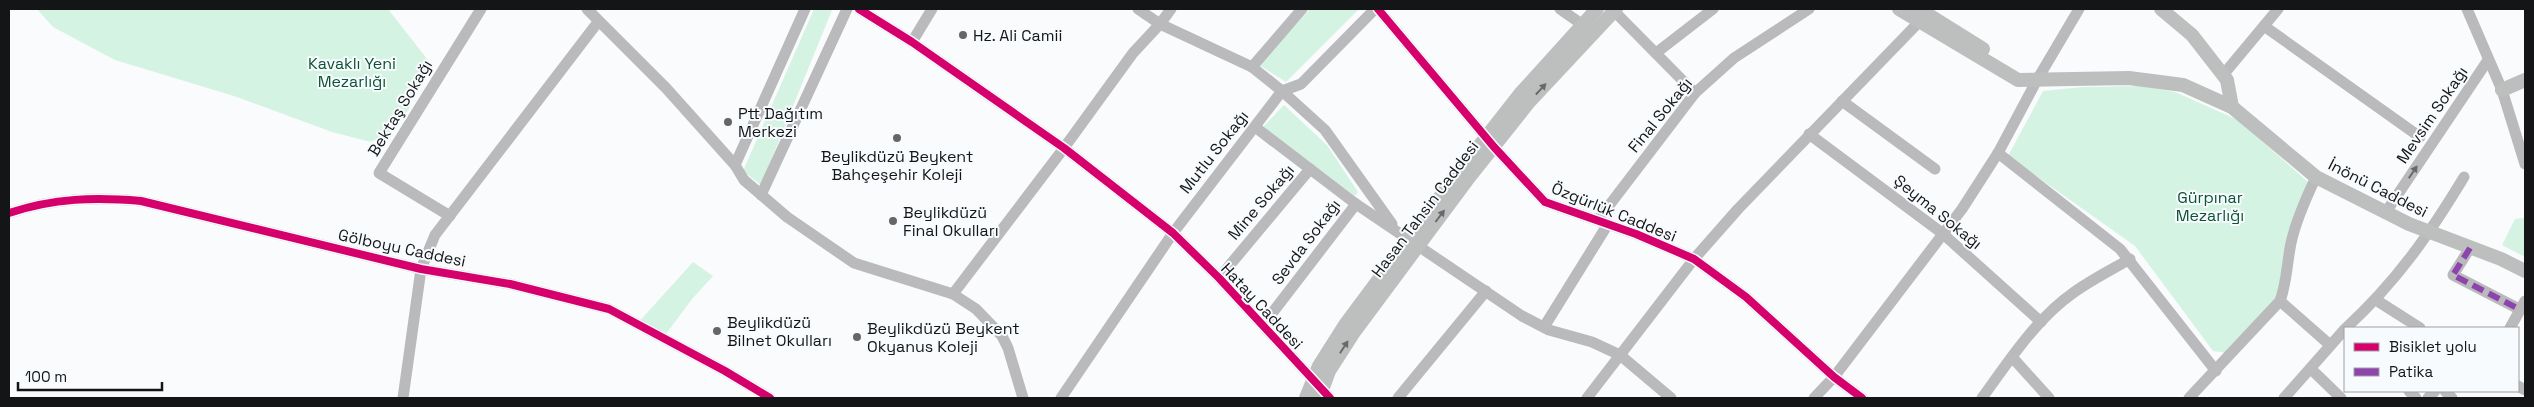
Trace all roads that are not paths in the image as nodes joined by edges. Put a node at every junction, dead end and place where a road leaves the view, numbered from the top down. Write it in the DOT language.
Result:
graph roads {
  1 [pos="481,9"];
  2 [pos="587,9"];
  3 [pos="805,9"];
  4 [pos="847,9"];
  5 [pos="859,9"];
  6 [pos="932,9"];
  7 [pos="1138,9"];
  8 [pos="1171,9"];
  9 [pos="1302,9"];
  10 [pos="1560,9"];
  11 [pos="1597,9"];
  12 [pos="1713,9"];
  13 [pos="1809,9"];
  14 [pos="1899,9"];
  15 [pos="2080,9"];
  16 [pos="2162,9"];
  17 [pos="2278,9"];
  18 [pos="2467,9"];
  19 [pos="1382,10"];
  20 [pos="1615,10"];
  21 [pos="1919,15"];
  22 [pos="598,22"];
  23 [pos="1160,24"];
  24 [pos="1583,24"];
  25 [pos="2264,26"];
  26 [pos="912,42"];
  27 [pos="1656,53"];
  28 [pos="2488,60"];
  29 [pos="1252,67"];
  30 [pos="2223,74"];
  31 [pos="2035,80"];
  32 [pos="2525,80"];
  33 [pos="2502,90"];
  34 [pos="1282,91"];
  35 [pos="1695,94"];
  36 [pos="1842,101"];
  37 [pos="2232,107"];
  38 [pos="1255,127"];
  39 [pos="1809,134"];
  40 [pos="2420,137"];
  41 [pos="1491,142"];
  42 [pos="2522,146"];
  43 [pos="1064,148"];
  44 [pos="1998,153"];
  45 [pos="2525,164"];
  46 [pos="734,165"];
  47 [pos="1936,168"];
  48 [pos="1310,169"];
  49 [pos="2316,177"];
  50 [pos="2464,177"];
  51 [pos="761,195"];
  52 [pos="1356,204"];
  53 [pos="2386,212"];
  54 [pos="9,213"];
  55 [pos="450,216"];
  56 [pos="1603,222"];
  57 [pos="1172,233"];
  58 [pos="1942,233"];
  59 [pos="2430,233"];
  60 [pos="1408,238"];
  61 [pos="2470,248"];
  62 [pos="1694,259"];
  63 [pos="2130,259"];
  64 [pos="420,269"];
  65 [pos="2525,271"];
  66 [pos="1219,278"];
  67 [pos="1486,291"];
  68 [pos="953,294"];
  69 [pos="2376,300"];
  70 [pos="2280,301"];
  71 [pos="2522,305"];
  72 [pos="2041,322"];
  73 [pos="1263,325"];
  74 [pos="1544,327"];
  75 [pos="2347,327"];
  76 [pos="2418,327"];
  77 [pos="2511,327"];
  78 [pos="2344,330"];
  79 [pos="2330,345"];
  80 [pos="1620,355"];
  81 [pos="2012,356"];
  82 [pos="2310,369"];
  83 [pos="2216,371"];
  84 [pos="1834,377"];
  85 [pos="1321,392"];
  86 [pos="403,398"];
  87 [pos="770,398"];
  88 [pos="1023,398"];
  89 [pos="1061,398"];
  90 [pos="1306,398"];
  91 [pos="1398,398"];
  92 [pos="1587,398"];
  93 [pos="1671,398"];
  94 [pos="1814,398"];
  95 [pos="1862,398"];
  96 [pos="1982,398"];
  97 [pos="2049,398"];
  98 [pos="2189,398"];
  99 [pos="2284,398"];
  100 [pos="2341,398"];
  1 -- 55 [label="street, Bektaş Sokağı"];
  2 -- 22 [label="street"];
  3 -- 46 [label="street"];
  4 -- 51 [label="street"];
  5 -- 26 [label="street, Hatay Caddesi"];
  6 -- 26 [label="street"];
  7 -- 23 [label="street"];
  8 -- 23 [label="street"];
  9 -- 29 [label="street"];
  10 -- 24 [label="street"];
  11 -- 24 [label="main road, Hasan Tahsin Caddesi"];
  12 -- 27 [label="street"];
  13 -- 35 [label="street, Final Sokağı"];
  14 -- 21 [label="main road"];
  15 -- 31 [label="street"];
  16 -- 30 [label="main road"];
  17 -- 25 [label="street"];
  18 -- 28 [label="street"];
  19 -- 34 [label="street"];
  19 -- 41 [label="street, Özgürlük Caddesi"];
  20 -- 27 [label="street"];
  41 -- 20 [label="main road, Hasan Tahsin Caddesi, one-way"];
  21 -- 31 [label="main road"];
  21 -- 36 [label="street"];
  22 -- 46 [label="street"];
  22 -- 55 [label="street"];
  23 -- 29 [label="street"];
  23 -- 43 [label="street"];
  24 -- 41 [label="main road, Hasan Tahsin Caddesi"];
  25 -- 30 [label="street"];
  25 -- 40 [label="street"];
  26 -- 43 [label="street, Hatay Caddesi"];
  27 -- 35 [label="street"];
  28 -- 33 [label="street"];
  53 -- 28 [label="street, Mevsim Sokağı, one-way"];
  29 -- 34 [label="street"];
  30 -- 37 [label="main road"];
  31 -- 37 [label="main road, İnönü Caddesi"];
  31 -- 44 [label="street"];
  32 -- 33 [label="main road"];
  33 -- 42 [label="street"];
  34 -- 38 [label="street, Mutlu Sokağı"];
  34 -- 60 [label="street"];
  35 -- 56 [label="street, Final Sokağı"];
  36 -- 39 [label="street"];
  36 -- 47 [label="street"];
  37 -- 49 [label="main road, İnönü Caddesi"];
  38 -- 48 [label="street"];
  38 -- 57 [label="street, Mutlu Sokağı"];
  39 -- 58 [label="street, Şeyma Sokağı"];
  39 -- 62 [label="street"];
  41 -- 56 [label="street, Özgürlük Caddesi"];
  41 -- 60 [label="main road, Hasan Tahsin Caddesi"];
  42 -- 45 [label="street"];
  43 -- 57 [label="street, Hatay Caddesi"];
  43 -- 68 [label="street"];
  44 -- 58 [label="street"];
  44 -- 63 [label="street"];
  46 -- 51 [label="street"];
  48 -- 52 [label="street"];
  48 -- 66 [label="street, Mine Sokağı"];
  49 -- 53 [label="main road, İnönü Caddesi"];
  49 -- 70 [label="street"];
  50 -- 59 [label="street"];
  51 -- 68 [label="street"];
  52 -- 60 [label="street"];
  52 -- 73 [label="street, Sevda Sokağı"];
  53 -- 59 [label="main road, İnönü Caddesi"];
  54 -- 64 [label="street, Gölboyu Caddesi"];
  55 -- 64 [label="street"];
  56 -- 62 [label="street, Özgürlük Caddesi"];
  56 -- 74 [label="street, Final Sokağı"];
  57 -- 66 [label="street, Hatay Caddesi"];
  57 -- 89 [label="street, Mutlu Sokağı"];
  58 -- 72 [label="street, Şeyma Sokağı"];
  58 -- 84 [label="street"];
  59 -- 61 [label="main road, İnönü Caddesi"];
  59 -- 69 [label="street"];
  60 -- 67 [label="street"];
  60 -- 85 [label="main road, Hasan Tahsin Caddesi"];
  61 -- 65 [label="main road, İnönü Caddesi"];
  61 -- 71 [label="street"];
  62 -- 80 [label="street"];
  62 -- 84 [label="street, Özgürlük Caddesi"];
  63 -- 72 [label="street"];
  63 -- 83 [label="street"];
  64 -- 86 [label="street"];
  64 -- 87 [label="street, Gölboyu Caddesi"];
  66 -- 73 [label="street, Hatay Caddesi"];
  67 -- 74 [label="street"];
  67 -- 91 [label="street"];
  68 -- 88 [label="street"];
  69 -- 75 [label="street"];
  69 -- 76 [label="street"];
  70 -- 79 [label="street"];
  70 -- 83 [label="street"];
  71 -- 77 [label="street"];
  72 -- 81 [label="street"];
  73 -- 85 [label="street, Hatay Caddesi"];
  74 -- 80 [label="street"];
  78 -- 79 [label="street"];
  79 -- 82 [label="street"];
  80 -- 92 [label="street"];
  80 -- 93 [label="street"];
  81 -- 96 [label="street"];
  81 -- 97 [label="street"];
  82 -- 99 [label="street"];
  82 -- 100 [label="street"];
  83 -- 98 [label="street"];
  84 -- 94 [label="street"];
  84 -- 95 [label="street, Özgürlük Caddesi"];
  85 -- 90 [label="main road, Hasan Tahsin Caddesi"];
}
